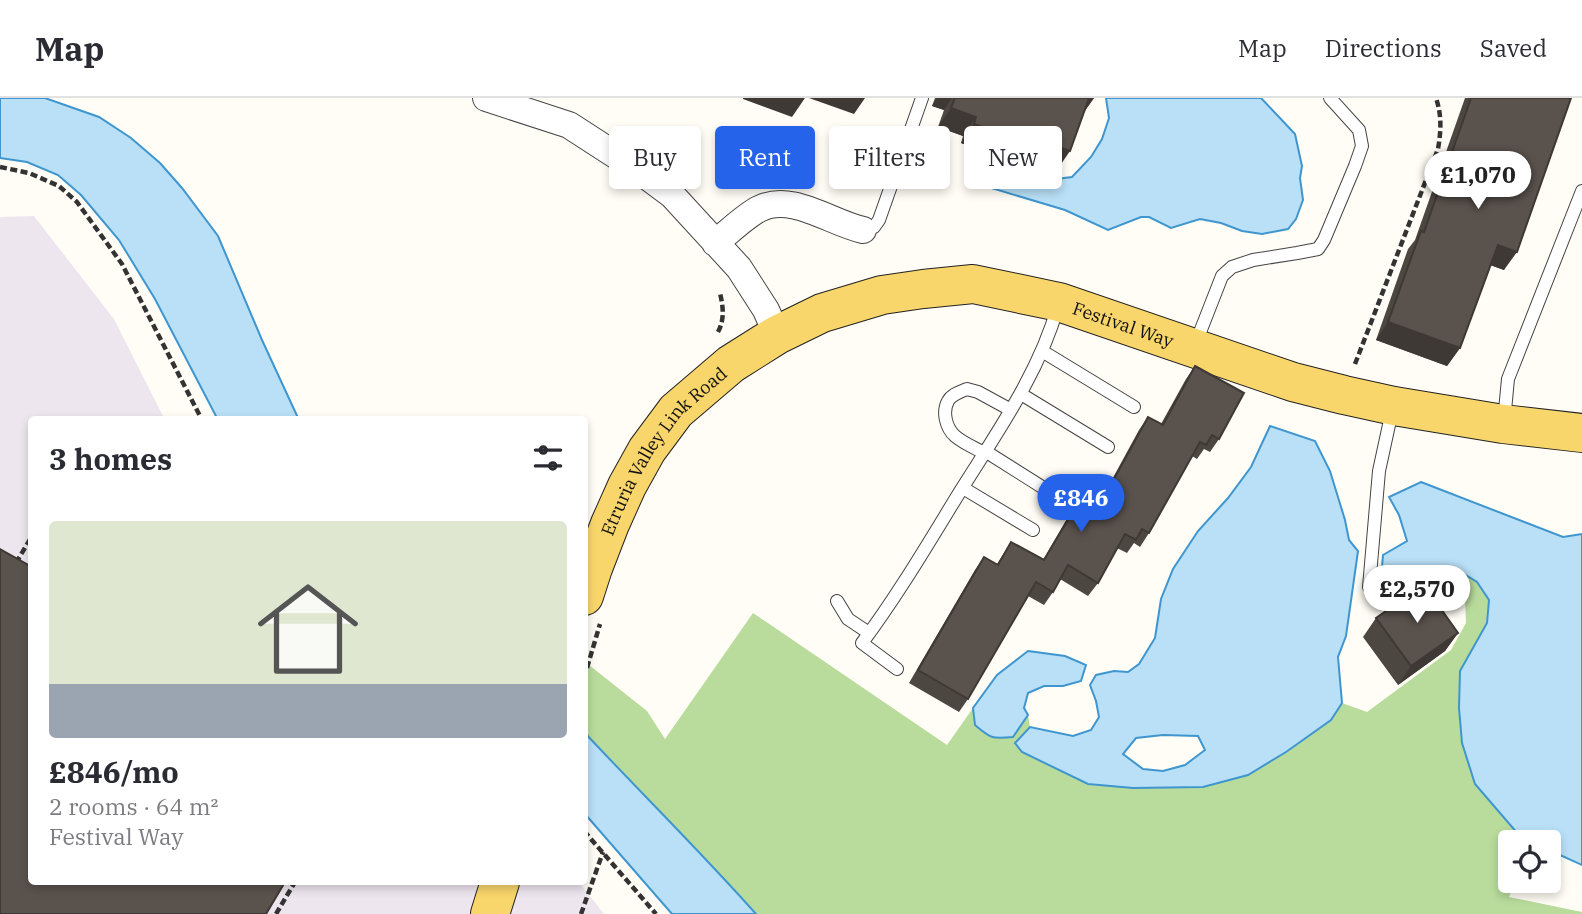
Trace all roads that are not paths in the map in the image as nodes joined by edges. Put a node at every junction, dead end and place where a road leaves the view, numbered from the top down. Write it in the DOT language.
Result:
graph roads {
  1 [pos="922,98"];
  2 [pos="1330,98"];
  3 [pos="502,101"];
  4 [pos="1582,191"];
  5 [pos="863,230"];
  6 [pos="715,243"];
  7 [pos="1059,302"];
  8 [pos="777,335"];
  9 [pos="1194,348"];
  10 [pos="1042,351"];
  11 [pos="1021,394"];
  12 [pos="1394,406"];
  13 [pos="1135,407"];
  14 [pos="1011,410"];
  15 [pos="1503,424"];
  16 [pos="1582,433"];
  17 [pos="1108,447"];
  18 [pos="984,452"];
  19 [pos="962,488"];
  20 [pos="1080,511"];
  21 [pos="1033,530"];
  22 [pos="1369,587"];
  23 [pos="837,601"];
  24 [pos="593,608"];
  25 [pos="869,633"];
  26 [pos="897,669"];
  27 [pos="499,885"];
  28 [pos="490,914"];
  1 -- 5 [label="lane"];
  2 -- 9 [label="lane"];
  3 -- 6 [label="street"];
  4 -- 15 [label="lane"];
  5 -- 6 [label="street"];
  6 -- 8 [label="street"];
  7 -- 8 [label="main road, Festival Way"];
  7 -- 9 [label="main road, Festival Way"];
  7 -- 10 [label="lane"];
  8 -- 24 [label="main road, Etruria Valley Link Road"];
  9 -- 12 [label="main road, Festival Way"];
  10 -- 11 [label="lane"];
  10 -- 13 [label="lane"];
  11 -- 14 [label="lane"];
  11 -- 17 [label="lane"];
  12 -- 15 [label="main road, Festival Way"];
  12 -- 22 [label="lane"];
  14 -- 18 [label="lane"];
  14 -- 18 [label="lane"];
  15 -- 16 [label="main road, Festival Way"];
  18 -- 19 [label="lane"];
  18 -- 20 [label="lane"];
  19 -- 21 [label="lane"];
  19 -- 25 [label="lane"];
  23 -- 25 [label="lane"];
  25 -- 26 [label="lane"];
  27 -- 28 [label="main road"];
}
